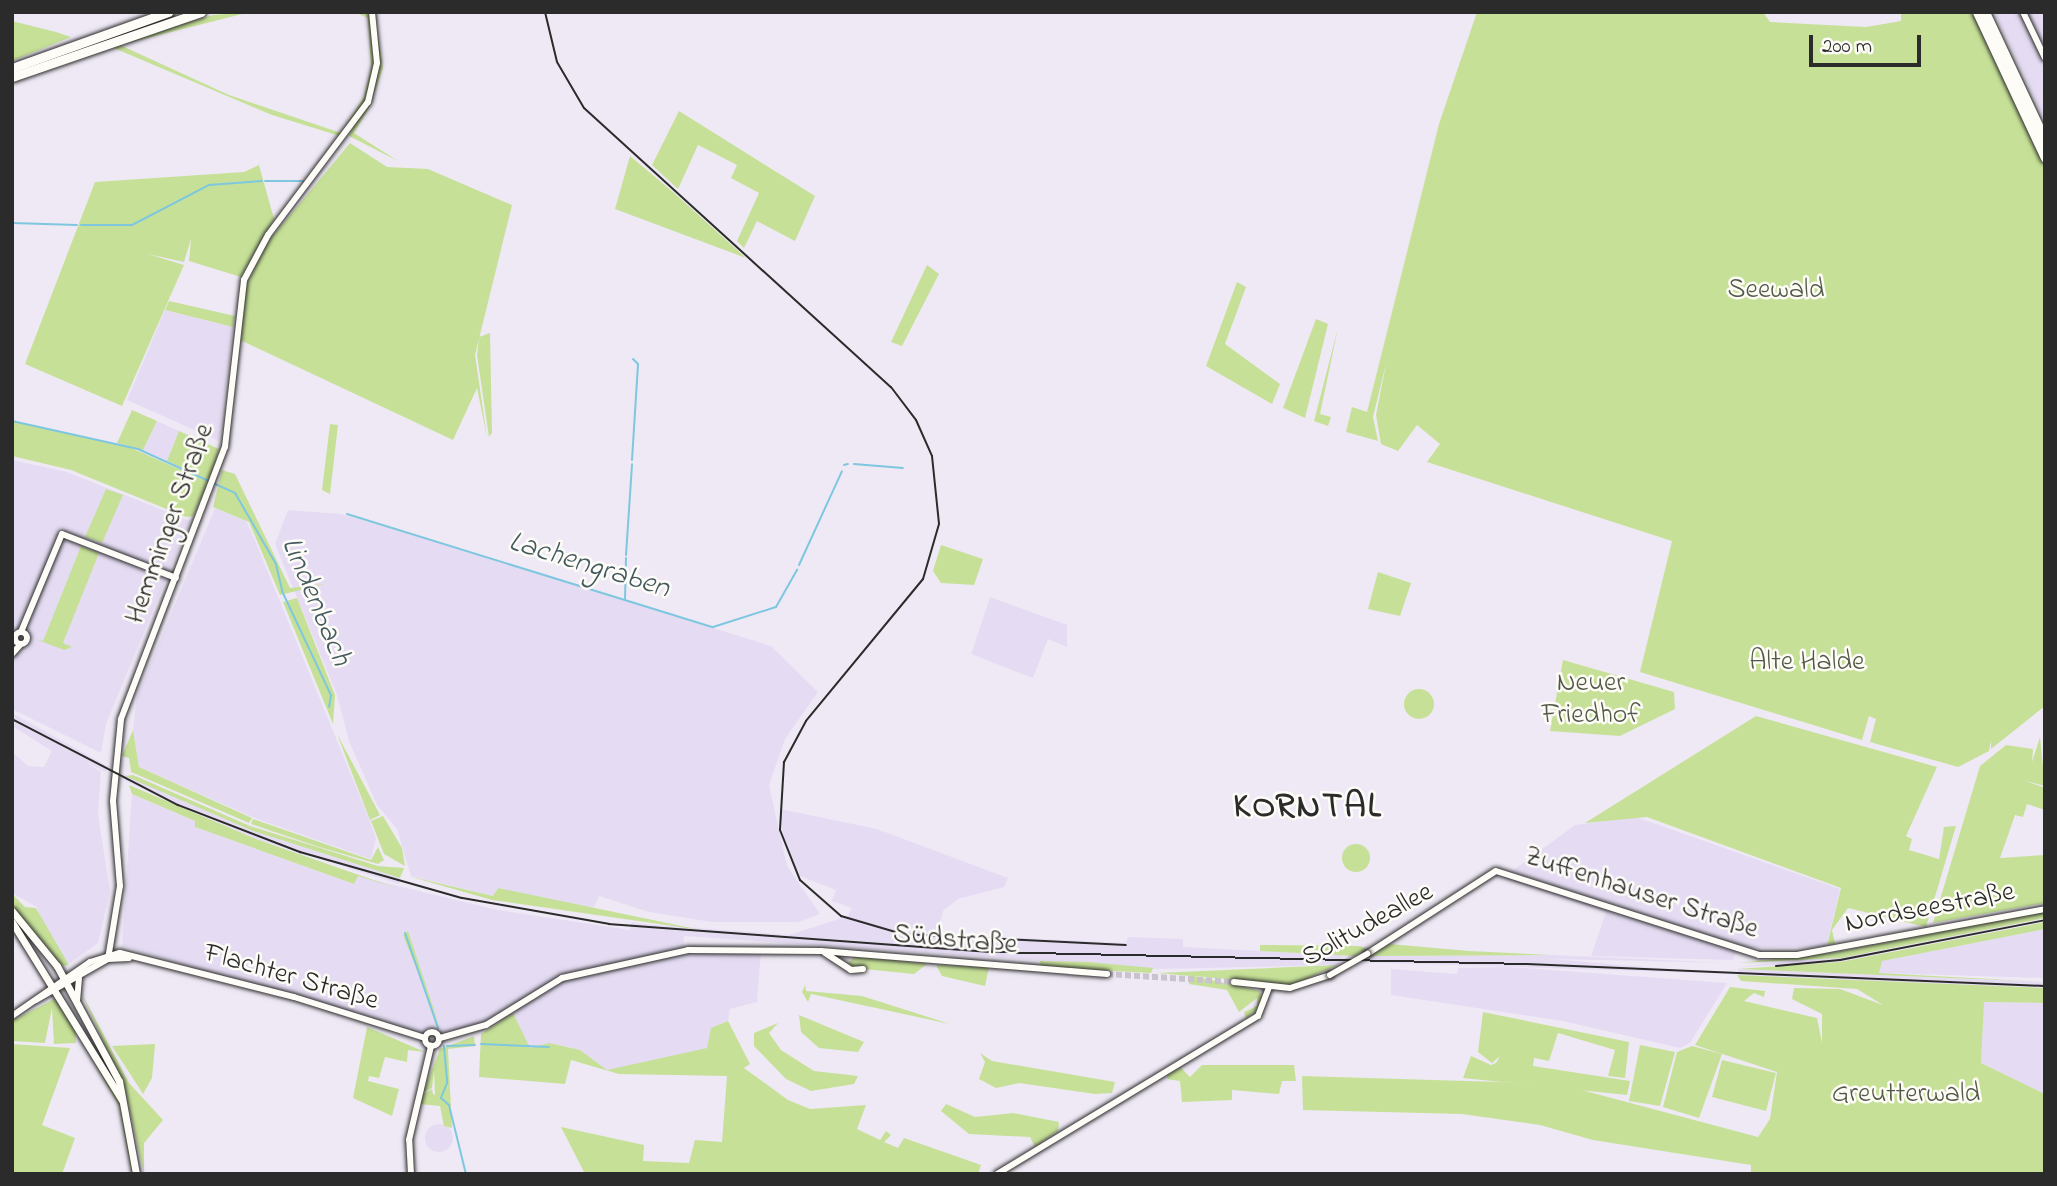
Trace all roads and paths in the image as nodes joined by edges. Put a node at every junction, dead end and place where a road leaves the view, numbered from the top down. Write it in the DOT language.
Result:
graph roads {
  1 [pos="168,12"];
  2 [pos="201,12"];
  3 [pos="372,12"];
  4 [pos="1977,12"];
  5 [pos="1984,12"];
  6 [pos="2023,12"];
  7 [pos="88,42"];
  8 [pos="2045,58"];
  9 [pos="12,68"];
  10 [pos="12,77"];
  11 [pos="2045,140"];
  12 [pos="2045,158"];
  13 [pos="176,578"];
  14 [pos="23,633"];
  15 [pos="19,643"];
  16 [pos="12,651"];
  17 [pos="1489,874"];
  18 [pos="2045,909"];
  19 [pos="12,911"];
  20 [pos="12,922"];
  21 [pos="1823,950"];
  22 [pos="821,951"];
  23 [pos="841,952"];
  24 [pos="852,953"];
  25 [pos="108,956"];
  26 [pos="844,965"];
  27 [pos="57,966"];
  28 [pos="47,970"];
  29 [pos="863,970"];
  30 [pos="78,973"];
  31 [pos="1107,974"];
  32 [pos="65,981"];
  33 [pos="1234,982"];
  34 [pos="57,987"];
  35 [pos="1269,988"];
  36 [pos="44,992"];
  37 [pos="34,1001"];
  38 [pos="77,1001"];
  39 [pos="12,1016"];
  40 [pos="425,1038"];
  41 [pos="440,1038"];
  42 [pos="431,1046"];
  43 [pos="128,1110"];
  44 [pos="136,1174"];
  45 [pos="411,1174"];
  46 [pos="997,1174"];
  1 -- 7 [label="highway"];
  2 -- 7 [label="highway"];
  3 -- 13 [label="main road, Hemminger Straße"];
  4 -- 12 [label="highway"];
  5 -- 11 [label="highway"];
  6 -- 8 [label="main road"];
  7 -- 9 [label="highway"];
  7 -- 10 [label="highway"];
  13 -- 14 [label="main road"];
  13 -- 25 [label="main road, Hemminger Straße"];
  14 -- 15 [label="main road"];
  14 -- 15 [label="main road"];
  15 -- 16 [label="main road"];
  17 -- 21 [label="main road, Zuffenhauser Straße"];
  17 -- 35 [label="main road, Solitudeallee, bridge"];
  18 -- 21 [label="main road, Nordseestraße"];
  19 -- 27 [label="main road"];
  20 -- 28 [label="main road"];
  22 -- 23 [label="main road, Südstraße"];
  22 -- 26 [label="main road"];
  22 -- 41 [label="main road, Südstraße"];
  23 -- 24 [label="main road, Südstraße"];
  23 -- 26 [label="main road"];
  24 -- 26 [label="main road"];
  24 -- 31 [label="main road, Südstraße"];
  25 -- 30 [label="main road"];
  25 -- 40 [label="main road, Flachter Straße"];
  26 -- 29 [label="main road"];
  27 -- 30 [label="main road"];
  27 -- 32 [label="main road"];
  28 -- 34 [label="main road"];
  28 -- 36 [label="main road"];
  30 -- 32 [label="main road"];
  30 -- 38 [label="main road"];
  32 -- 34 [label="main road"];
  32 -- 38 [label="main road"];
  33 -- 35 [label="main road"];
  34 -- 36 [label="main road"];
  34 -- 37 [label="main road"];
  34 -- 43 [label="main road"];
  35 -- 46 [label="main road"];
  36 -- 37 [label="main road"];
  37 -- 39 [label="main road"];
  38 -- 43 [label="main road"];
  40 -- 41 [label="main road, Flachter Straße"];
  40 -- 42 [label="main road"];
  41 -- 42 [label="main road"];
  42 -- 45 [label="main road"];
  43 -- 44 [label="main road"];
}
